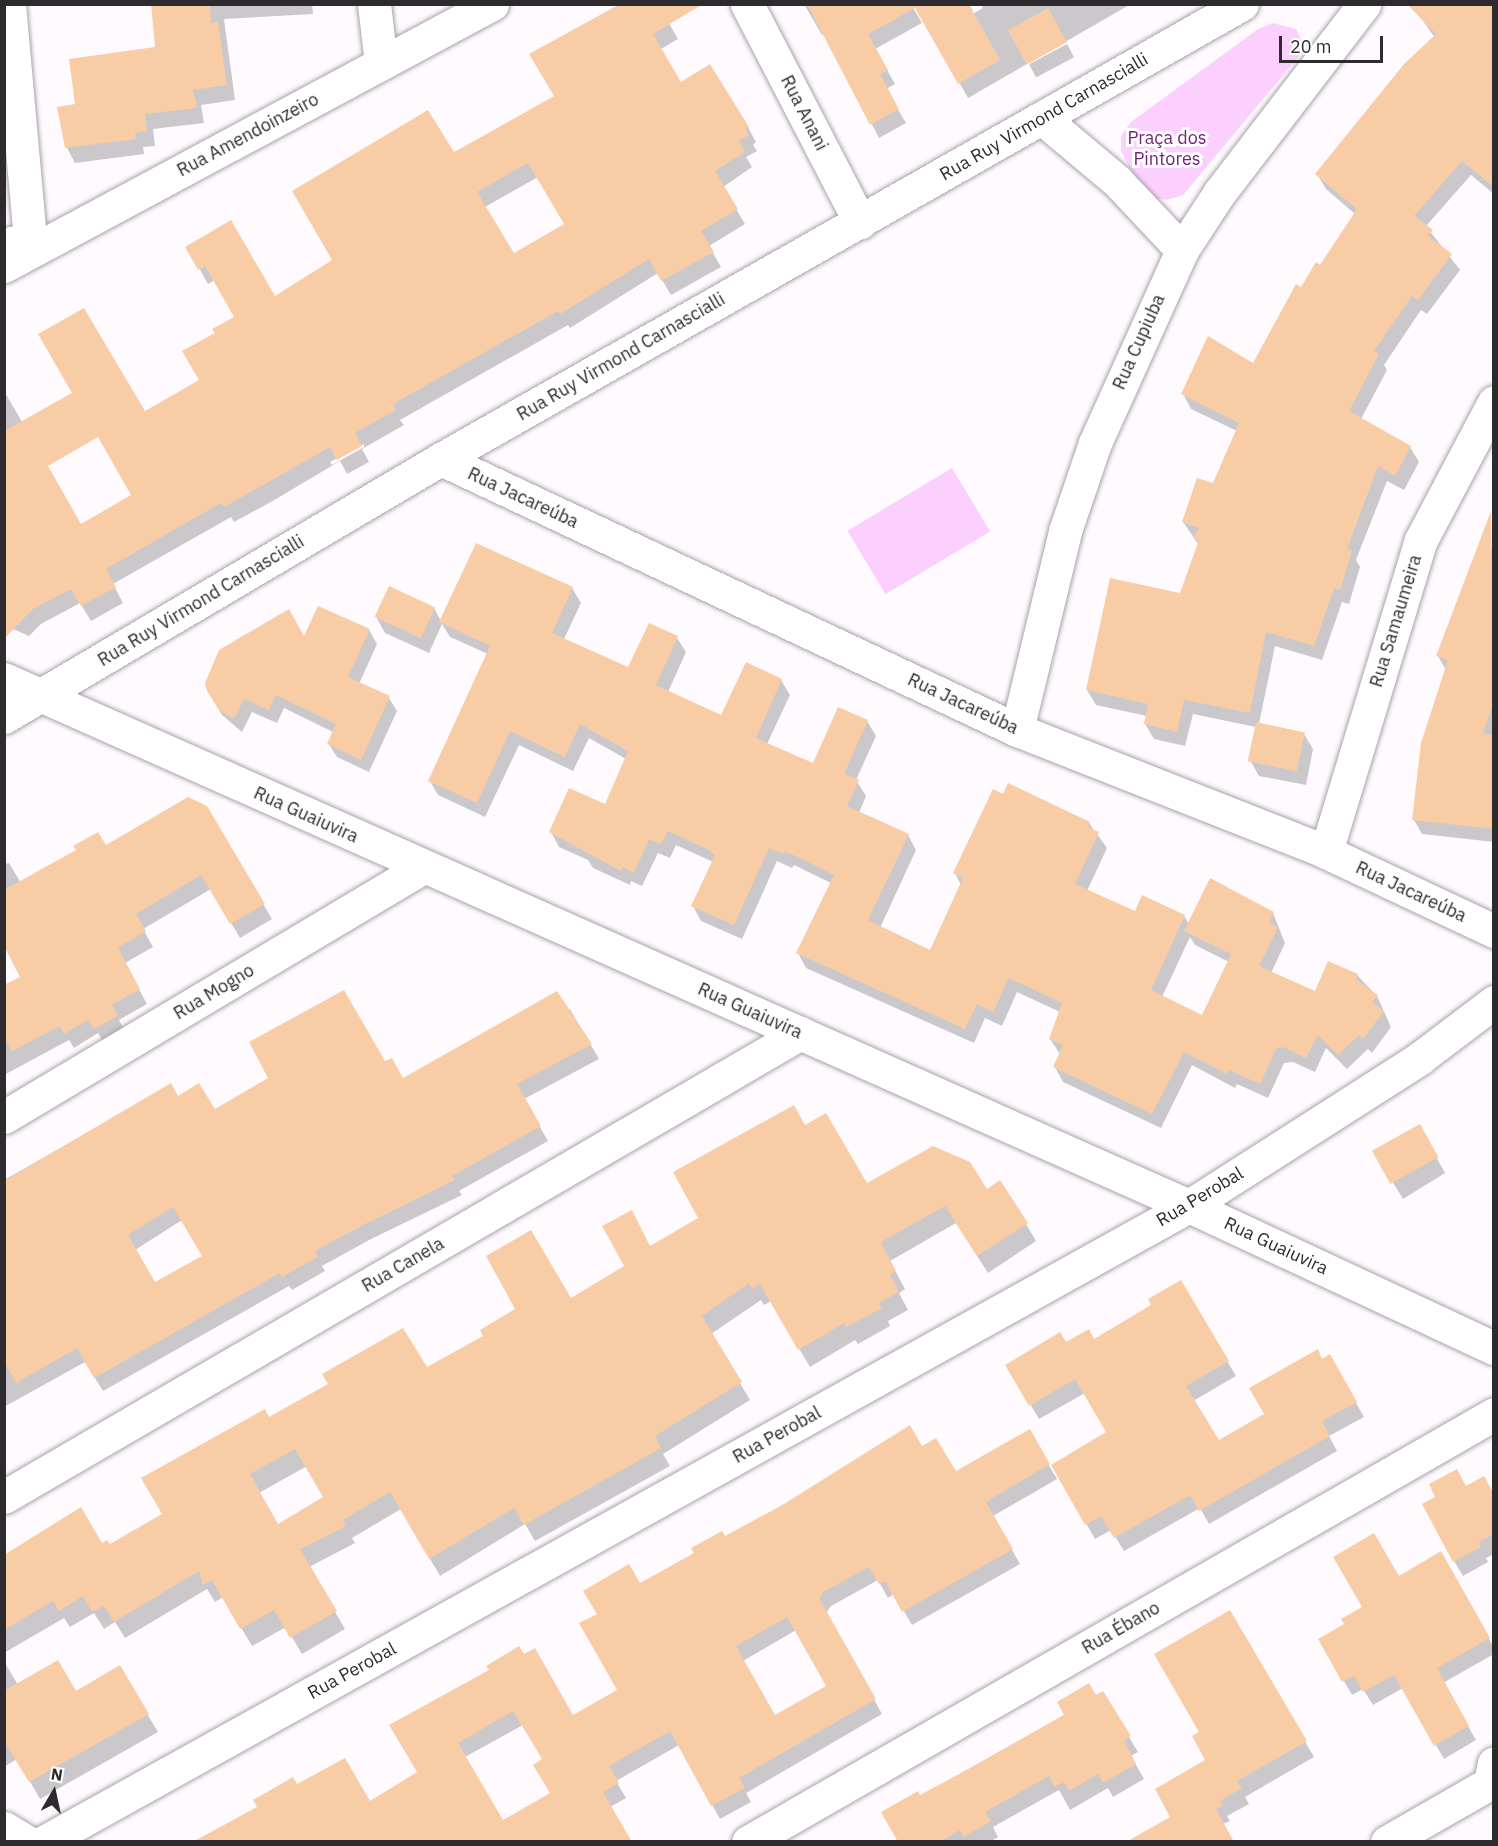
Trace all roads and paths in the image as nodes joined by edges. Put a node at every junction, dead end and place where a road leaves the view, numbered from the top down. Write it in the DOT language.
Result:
graph roads {
  1 [pos="9,4"];
  2 [pos="374,4"];
  3 [pos="492,4"];
  4 [pos="747,4"];
  5 [pos="1242,4"];
  6 [pos="1364,4"];
  7 [pos="381,64"];
  8 [pos="1042,117"];
  9 [pos="860,222"];
  10 [pos="1182,250"];
  11 [pos="13,252"];
  12 [pos="1494,402"];
  13 [pos="441,459"];
  14 [pos="4,679"];
  15 [pos="40,697"];
  16 [pos="4,717"];
  17 [pos="1017,730"];
  18 [pos="1326,852"];
  19 [pos="424,867"];
  20 [pos="1494,931"];
  21 [pos="1494,1002"];
  22 [pos="801,1033"];
  23 [pos="4,1117"];
  24 [pos="1189,1206"];
  25 [pos="1494,1348"];
  26 [pos="1494,1414"];
  27 [pos="4,1497"];
  28 [pos="1494,1763"];
  29 [pos="4,1828"];
  30 [pos="27,1842"];
  31 [pos="44,1842"];
  32 [pos="748,1842"];
  33 [pos="1387,1842"];
  1 -- 11 [label="street"];
  2 -- 7 [label="street"];
  3 -- 7 [label="street, Rua Amendoinzeiro"];
  4 -- 9 [label="street, Rua Anani"];
  5 -- 8 [label="street, Rua Ruy Virmond Carnascialli"];
  6 -- 10 [label="street, Rua Cupiuba"];
  7 -- 11 [label="street, Rua Amendoinzeiro"];
  8 -- 9 [label="street, Rua Ruy Virmond Carnascialli"];
  8 -- 10 [label="street"];
  9 -- 13 [label="street, Rua Ruy Virmond Carnascialli"];
  10 -- 17 [label="street, Rua Cupiuba"];
  12 -- 18 [label="street, Rua Samaumeira"];
  13 -- 15 [label="street, Rua Ruy Virmond Carnascialli"];
  13 -- 17 [label="street, Rua Jacareúba"];
  14 -- 15 [label="street, Rua Guaiuvira"];
  15 -- 16 [label="street, Rua Ruy Virmond Carnascialli"];
  15 -- 19 [label="street, Rua Guaiuvira"];
  17 -- 18 [label="street, Rua Jacareúba"];
  18 -- 20 [label="street, Rua Jacareúba"];
  19 -- 22 [label="street, Rua Guaiuvira"];
  19 -- 23 [label="street, Rua Mogno"];
  21 -- 24 [label="street, Rua Perobal"];
  22 -- 24 [label="street, Rua Guaiuvira"];
  22 -- 27 [label="street, Rua Canela"];
  24 -- 25 [label="street, Rua Guaiuvira"];
  24 -- 31 [label="street, Rua Perobal"];
  26 -- 32 [label="street, Rua Ébano"];
  28 -- 33 [label="street"];
  29 -- 30 [label="street"];
}
